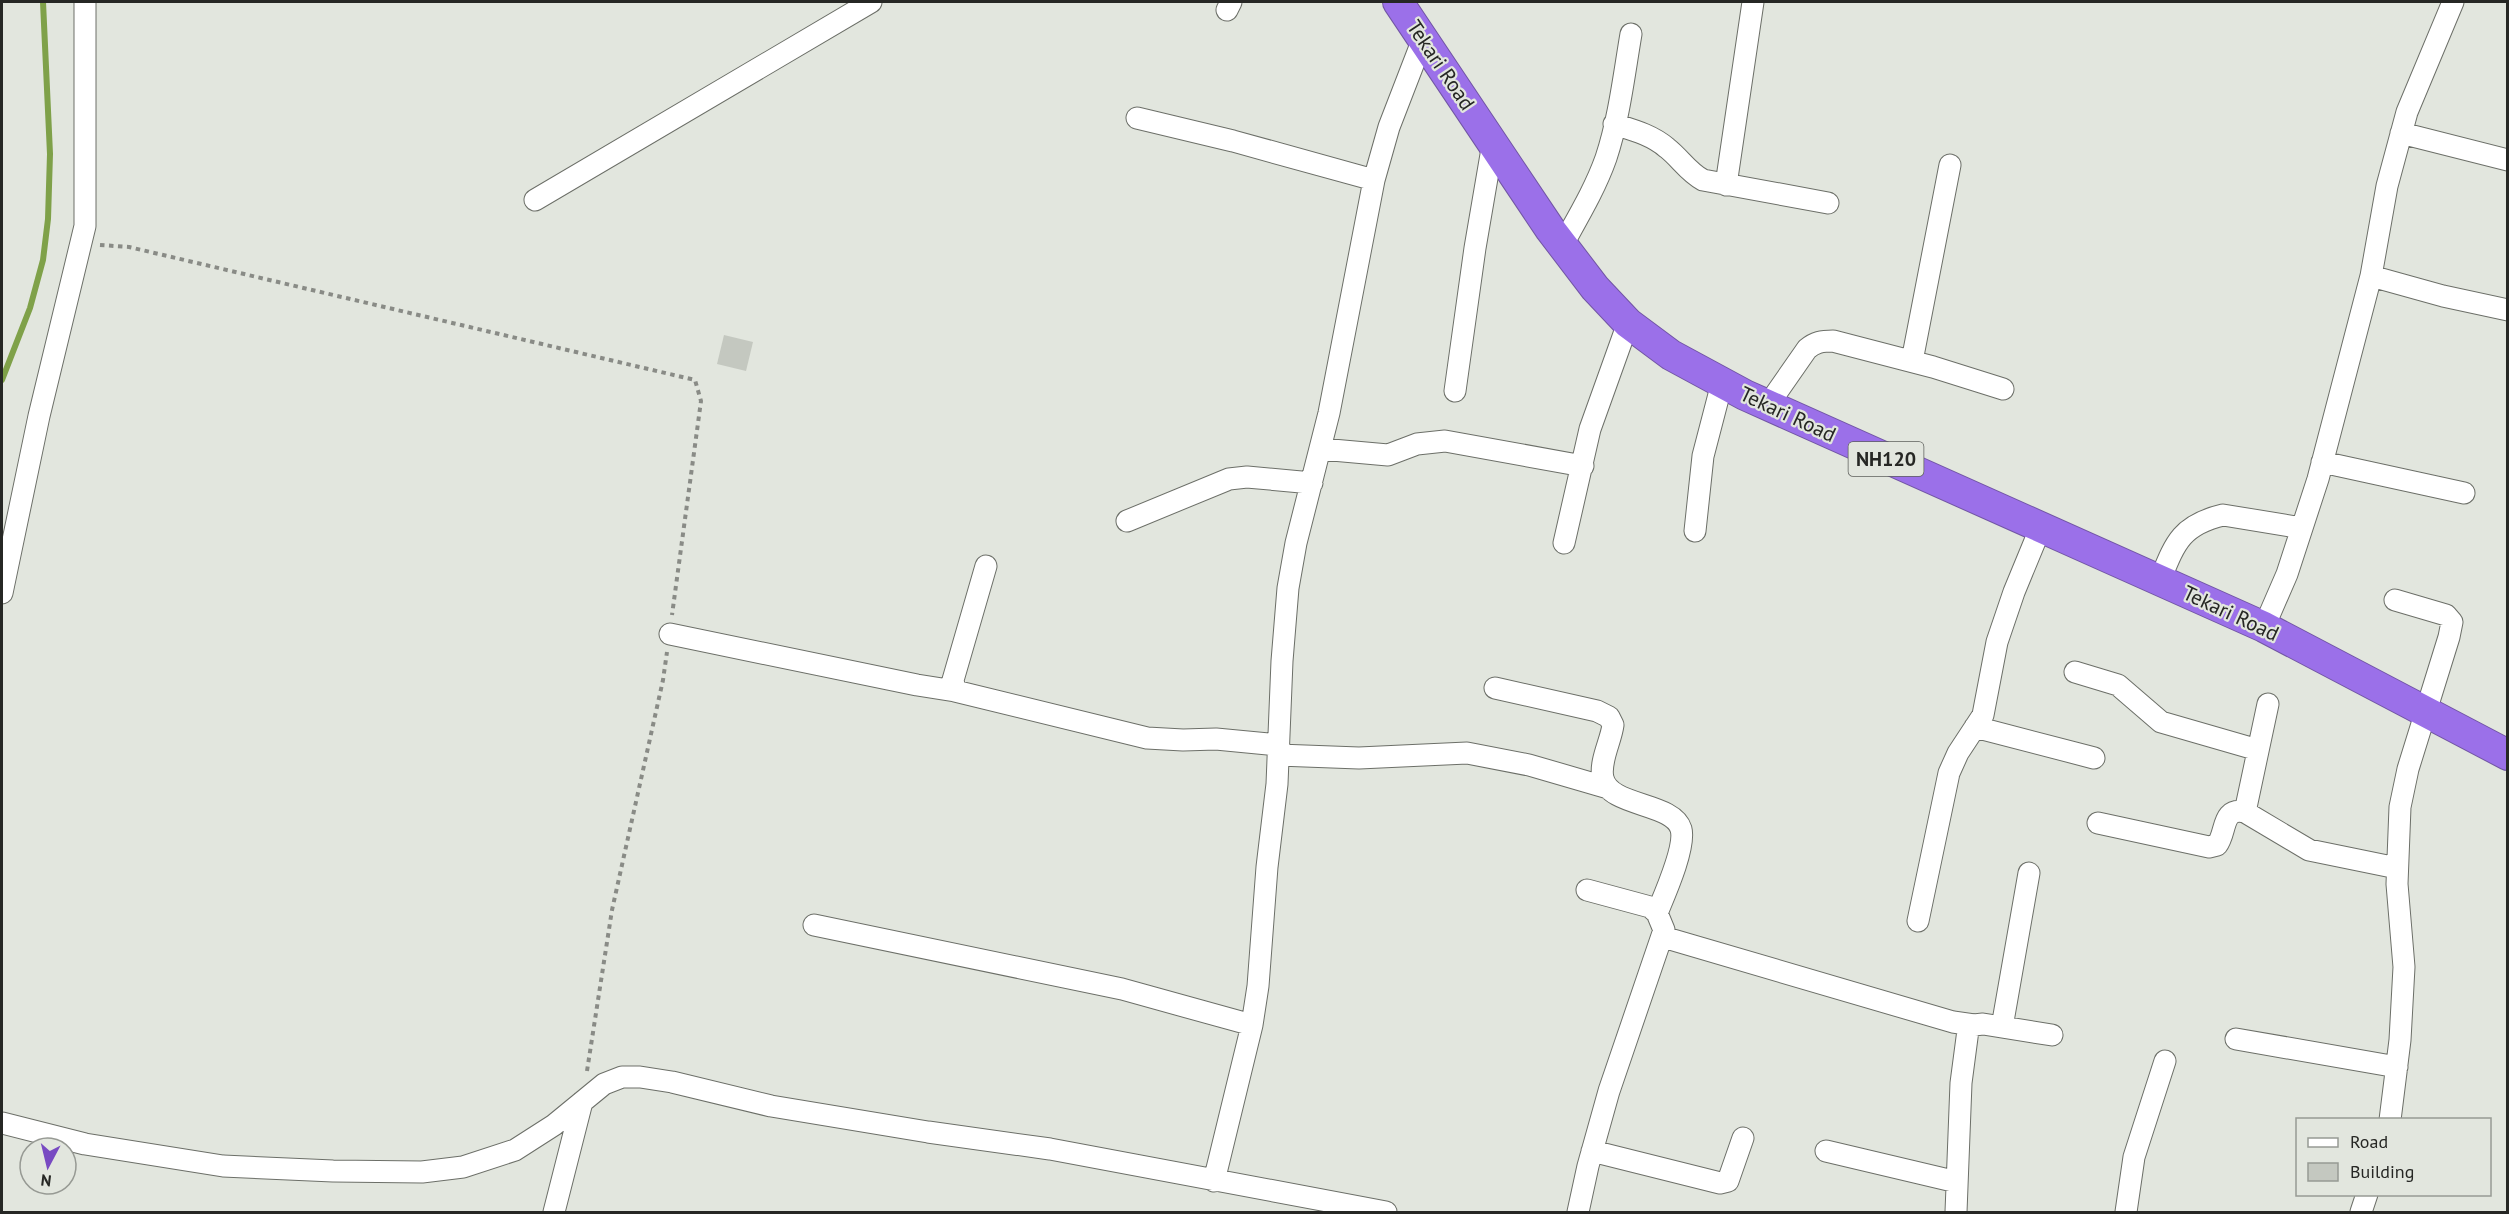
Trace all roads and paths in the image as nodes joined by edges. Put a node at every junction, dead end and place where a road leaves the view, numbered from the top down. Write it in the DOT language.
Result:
graph roads {
  1 [pos="85,2"];
  2 [pos="871,2"];
  3 [pos="1398,2"];
  4 [pos="1753,2"];
  5 [pos="2453,2"];
  6 [pos="1631,34"];
  7 [pos="1423,39"];
  8 [pos="1137,118"];
  9 [pos="1614,124"];
  10 [pos="2401,133"];
  11 [pos="1492,143"];
  12 [pos="2508,159"];
  13 [pos="1950,165"];
  14 [pos="1374,180"];
  15 [pos="1726,185"];
  16 [pos="535,200"];
  17 [pos="1828,203"];
  18 [pos="80,243"];
  19 [pos="1562,246"];
  20 [pos="2371,276"];
  21 [pos="2508,310"];
  22 [pos="1628,323"];
  23 [pos="1912,362"];
  24 [pos="1722,383"];
  25 [pos="2003,389"];
  26 [pos="1455,391"];
  27 [pos="1768,405"];
  28 [pos="1321,449"];
  29 [pos="2322,462"];
  30 [pos="1582,466"];
  31 [pos="1312,483"];
  32 [pos="2464,494"];
  33 [pos="1127,521"];
  34 [pos="2302,528"];
  35 [pos="2040,529"];
  36 [pos="1695,531"];
  37 [pos="1564,543"];
  38 [pos="986,566"];
  39 [pos="2160,580"];
  40 [pos="2,593"];
  41 [pos="2395,600"];
  42 [pos="2264,627"];
  43 [pos="670,634"];
  44 [pos="2075,672"];
  45 [pos="1495,688"];
  46 [pos="956,691"];
  47 [pos="2268,704"];
  48 [pos="2425,712"];
  49 [pos="1975,727"];
  50 [pos="1279,750"];
  51 [pos="2258,750"];
  52 [pos="2508,755"];
  53 [pos="2094,758"];
  54 [pos="1608,788"];
  55 [pos="2245,812"];
  56 [pos="2098,823"];
  57 [pos="2397,868"];
  58 [pos="2029,873"];
  59 [pos="1587,890"];
  60 [pos="1657,913"];
  61 [pos="1918,921"];
  62 [pos="814,925"];
  63 [pos="1663,938"];
  64 [pos="1251,1024"];
  65 [pos="1974,1025"];
  66 [pos="2002,1027"];
  67 [pos="2052,1035"];
  68 [pos="2236,1039"];
  69 [pos="2164,1061"];
  70 [pos="2397,1067"];
  71 [pos="582,1102"];
  72 [pos="2390,1118"];
  73 [pos="2,1123"];
  74 [pos="1743,1138"];
  75 [pos="1592,1151"];
  76 [pos="1826,1151"];
  77 [pos="1214,1181"];
  78 [pos="1957,1182"];
  79 [pos="2366,1196"];
  80 [pos="554,1212"];
  81 [pos="1386,1212"];
  82 [pos="1578,1212"];
  83 [pos="1956,1212"];
  84 [pos="2126,1212"];
  85 [pos="2361,1212"];
  1 -- 18 [label="street"];
  2 -- 16 [label="street"];
  3 -- 7 [label="highway, Tekari Road / NH120"];
  4 -- 15 [label="street"];
  5 -- 10 [label="street"];
  6 -- 9 [label="street"];
  7 -- 11 [label="highway, Tekari Road / NH120"];
  7 -- 14 [label="street"];
  8 -- 14 [label="street"];
  9 -- 15 [label="street"];
  9 -- 19 [label="street"];
  10 -- 12 [label="street"];
  10 -- 20 [label="street"];
  11 -- 19 [label="highway, Tekari Road / NH120"];
  11 -- 26 [label="street"];
  13 -- 23 [label="street"];
  14 -- 28 [label="street"];
  15 -- 17 [label="street"];
  18 -- 40 [label="street"];
  18 -- 43 [label="path"];
  19 -- 22 [label="highway, Tekari Road / NH120"];
  20 -- 21 [label="street"];
  20 -- 29 [label="street"];
  22 -- 24 [label="highway, Tekari Road / NH120"];
  22 -- 30 [label="street"];
  23 -- 25 [label="street"];
  23 -- 27 [label="street"];
  24 -- 27 [label="highway, Tekari Road / NH120"];
  24 -- 36 [label="street"];
  27 -- 35 [label="highway, Tekari Road / NH120"];
  28 -- 30 [label="street"];
  28 -- 31 [label="street"];
  29 -- 32 [label="street"];
  29 -- 34 [label="street"];
  30 -- 37 [label="street"];
  31 -- 33 [label="street"];
  31 -- 50 [label="street"];
  34 -- 39 [label="street"];
  34 -- 42 [label="street"];
  35 -- 39 [label="highway, Tekari Road / NH120"];
  35 -- 49 [label="street"];
  38 -- 46 [label="street"];
  39 -- 42 [label="highway, Tekari Road / NH120"];
  41 -- 48 [label="street"];
  42 -- 48 [label="highway, Tekari Road / NH120"];
  43 -- 46 [label="street"];
  43 -- 71 [label="path"];
  44 -- 51 [label="street"];
  45 -- 54 [label="street"];
  46 -- 50 [label="street"];
  47 -- 51 [label="street"];
  48 -- 52 [label="highway, Tekari Road / NH120"];
  48 -- 57 [label="street"];
  49 -- 53 [label="street"];
  49 -- 61 [label="street"];
  50 -- 54 [label="street"];
  50 -- 64 [label="street"];
  51 -- 55 [label="street"];
  54 -- 60 [label="street"];
  55 -- 56 [label="street"];
  55 -- 57 [label="street"];
  57 -- 70 [label="street"];
  58 -- 66 [label="street"];
  59 -- 60 [label="street"];
  60 -- 63 [label="street"];
  62 -- 64 [label="street"];
  63 -- 65 [label="street"];
  63 -- 75 [label="street"];
  64 -- 77 [label="street"];
  65 -- 66 [label="street"];
  65 -- 78 [label="street"];
  66 -- 67 [label="street"];
  68 -- 70 [label="street"];
  69 -- 84 [label="street"];
  70 -- 72 [label="street"];
  71 -- 73 [label="street"];
  71 -- 77 [label="street"];
  71 -- 80 [label="street"];
  74 -- 75 [label="street"];
  75 -- 82 [label="street"];
  76 -- 78 [label="street"];
  77 -- 81 [label="street"];
  78 -- 83 [label="street"];
  79 -- 85 [label="street"];
}
